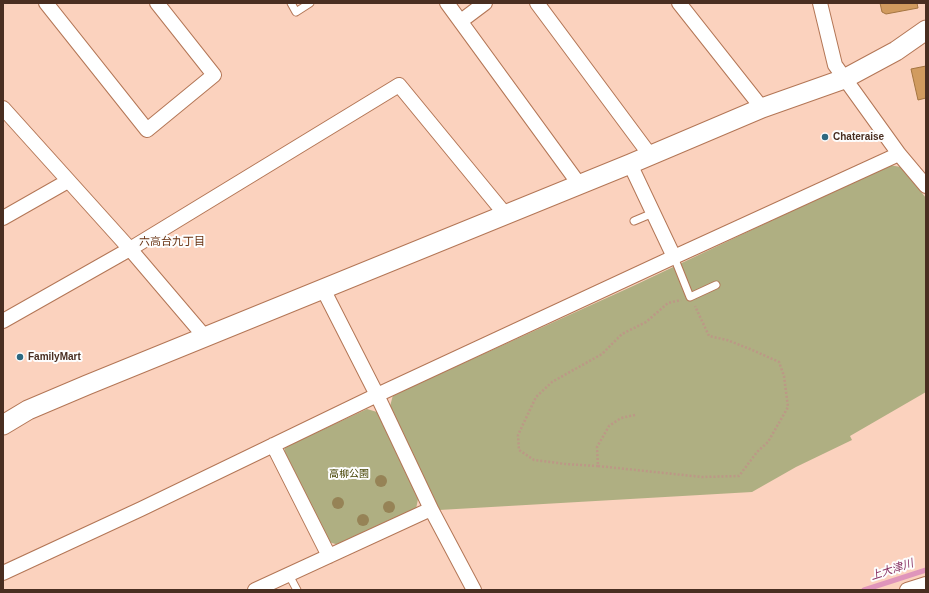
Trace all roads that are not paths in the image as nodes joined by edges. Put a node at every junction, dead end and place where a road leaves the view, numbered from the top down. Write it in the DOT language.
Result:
graph roads {
  1 [pos="46,3"];
  2 [pos="157,3"];
  3 [pos="291,3"];
  4 [pos="310,3"];
  5 [pos="447,3"];
  6 [pos="485,3"];
  7 [pos="537,3"];
  8 [pos="679,3"];
  9 [pos="820,3"];
  10 [pos="461,22"];
  11 [pos="926,30"];
  12 [pos="844,79"];
  13 [pos="3,108"];
  14 [pos="762,108"];
  15 [pos="899,154"];
  16 [pos="650,155"];
  17 [pos="630,164"];
  18 [pos="68,181"];
  19 [pos="579,184"];
  20 [pos="926,186"];
  21 [pos="653,213"];
  22 [pos="506,214"];
  23 [pos="3,218"];
  24 [pos="634,220"];
  25 [pos="130,249"];
  26 [pos="674,257"];
  27 [pos="716,286"];
  28 [pos="323,289"];
  29 [pos="3,321"];
  30 [pos="205,337"];
  31 [pos="377,395"];
  32 [pos="3,425"];
  33 [pos="273,445"];
  34 [pos="431,509"];
  35 [pos="329,556"];
  36 [pos="3,573"];
  37 [pos="289,575"];
  38 [pos="926,584"];
  39 [pos="255,590"];
  40 [pos="297,590"];
  41 [pos="473,590"];
  42 [pos="907,590"];
  1 -- 2 [label="street"];
  3 -- 4 [label="lane"];
  5 -- 10 [label="street"];
  6 -- 10 [label="street"];
  7 -- 16 [label="street"];
  8 -- 14 [label="street"];
  9 -- 12 [label="street"];
  10 -- 19 [label="street"];
  11 -- 12 [label="street"];
  12 -- 14 [label="street"];
  12 -- 15 [label="street"];
  13 -- 18 [label="street"];
  14 -- 16 [label="street"];
  15 -- 20 [label="street"];
  15 -- 26 [label="street"];
  16 -- 17 [label="street"];
  17 -- 19 [label="street"];
  17 -- 21 [label="street"];
  18 -- 23 [label="street"];
  18 -- 25 [label="street"];
  19 -- 22 [label="street"];
  21 -- 24 [label="lane"];
  21 -- 26 [label="street"];
  22 -- 25 [label="street"];
  22 -- 28 [label="street"];
  25 -- 29 [label="street"];
  25 -- 30 [label="street"];
  26 -- 27 [label="lane"];
  26 -- 31 [label="street"];
  28 -- 30 [label="street"];
  28 -- 31 [label="street"];
  30 -- 32 [label="street"];
  31 -- 33 [label="street"];
  31 -- 34 [label="street"];
  33 -- 35 [label="street"];
  33 -- 36 [label="street"];
  34 -- 35 [label="street"];
  34 -- 41 [label="street"];
  35 -- 37 [label="street"];
  37 -- 39 [label="street"];
  37 -- 40 [label="lane"];
  38 -- 42 [label="street"];
}
